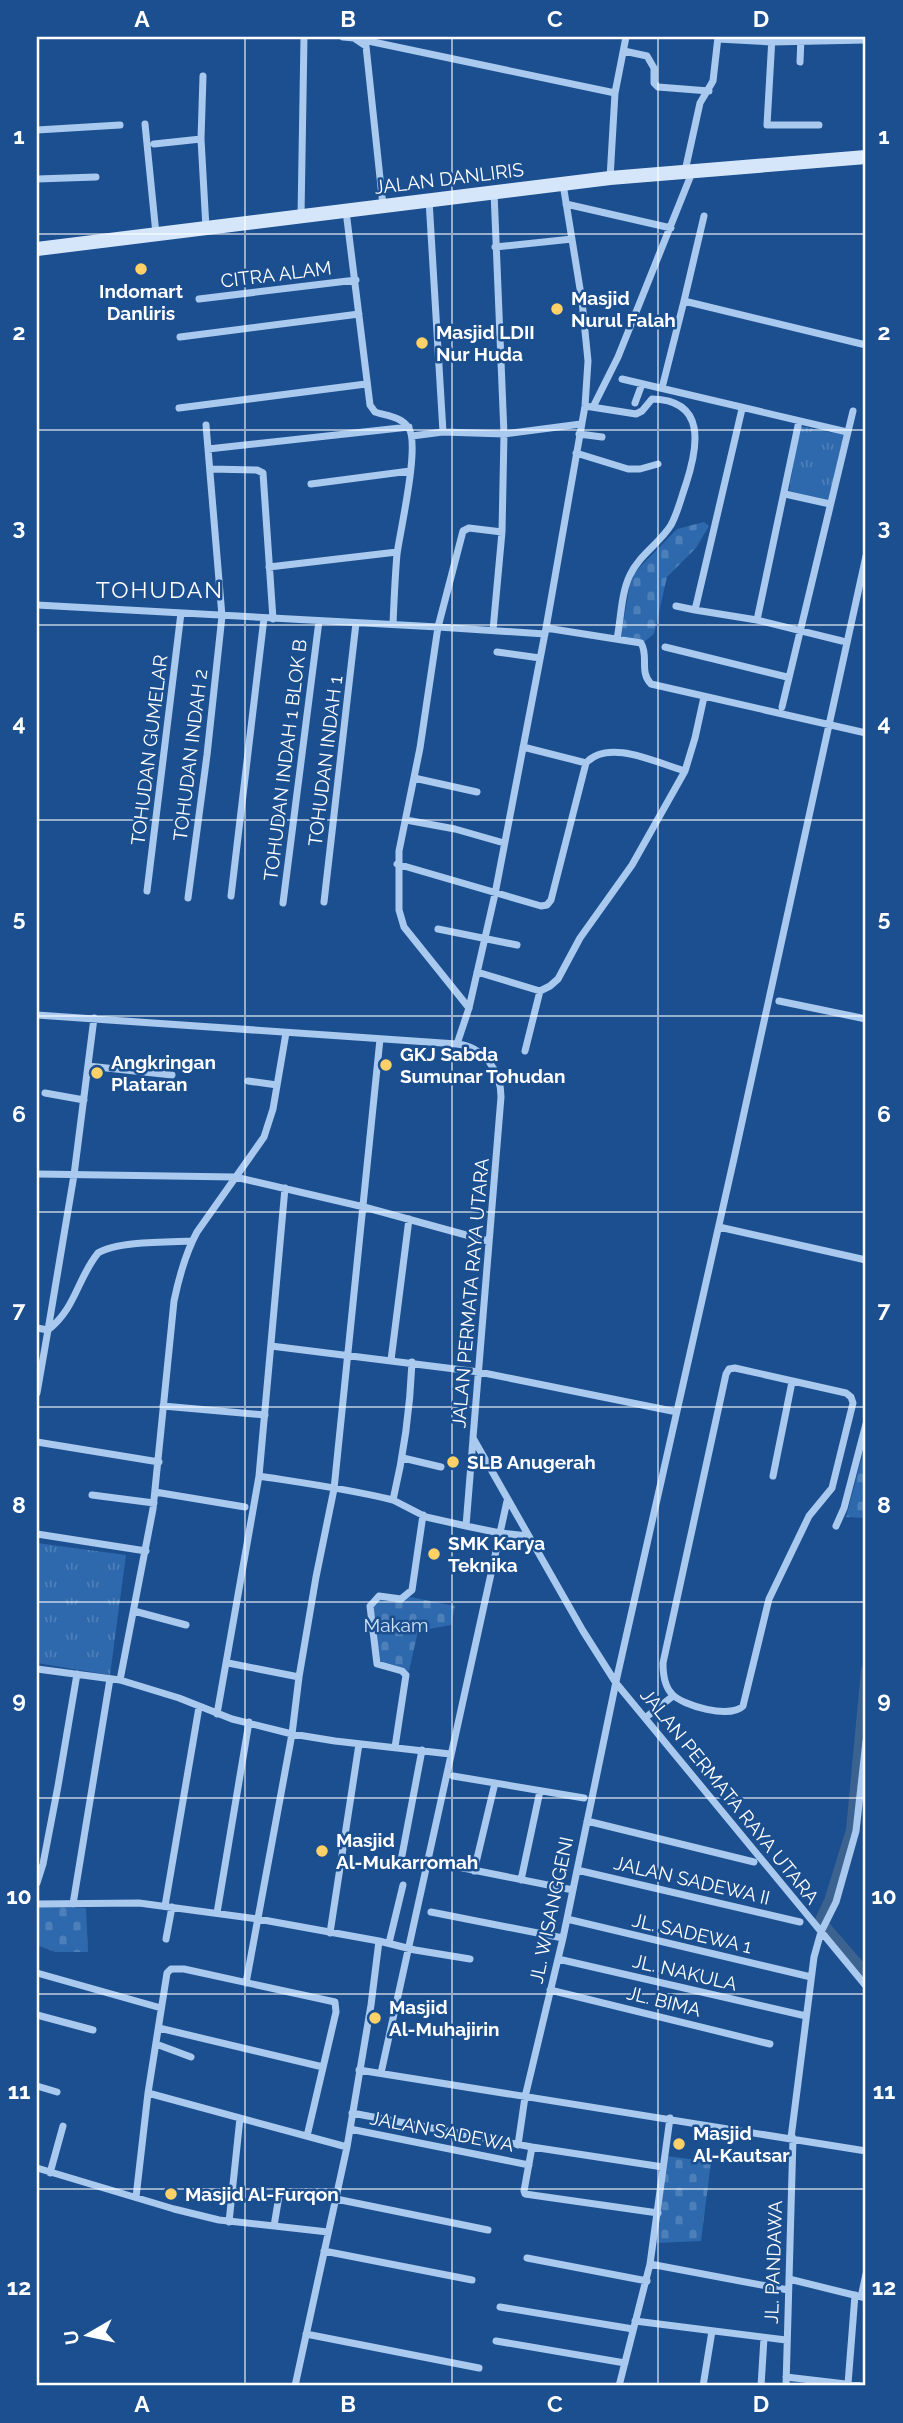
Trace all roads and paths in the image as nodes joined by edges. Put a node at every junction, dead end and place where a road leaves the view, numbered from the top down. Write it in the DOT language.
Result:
graph roads {
  1 [pos="304,37"];
  2 [pos="342,37"];
  3 [pos="626,37"];
  4 [pos="354,38"];
  5 [pos="718,38"];
  6 [pos="772,39"];
  7 [pos="801,39"];
  8 [pos="866,40"];
  9 [pos="624,51"];
  10 [pos="800,62"];
  11 [pos="203,76"];
  12 [pos="709,91"];
  13 [pos="615,93"];
  14 [pos="145,124"];
  15 [pos="120,125"];
  16 [pos="819,125"];
  17 [pos="37,130"];
  18 [pos="201,139"];
  19 [pos="154,144"];
  20 [pos="866,157"];
  21 [pos="689,170"];
  22 [pos="96,177"];
  23 [pos="610,178"];
  24 [pos="37,179"];
  25 [pos="563,184"];
  26 [pos="494,192"];
  27 [pos="429,200"];
  28 [pos="566,204"];
  29 [pos="383,206"];
  30 [pos="345,211"];
  31 [pos="301,216"];
  32 [pos="704,216"];
  33 [pos="206,228"];
  34 [pos="671,228"];
  35 [pos="156,234"];
  36 [pos="572,239"];
  37 [pos="495,247"];
  38 [pos="37,249"];
  39 [pos="356,280"];
  40 [pos="199,299"];
  41 [pos="684,301"];
  42 [pos="359,314"];
  43 [pos="180,337"];
  44 [pos="866,345"];
  45 [pos="622,379"];
  46 [pos="366,384"];
  47 [pos="642,384"];
  48 [pos="662,388"];
  49 [pos="635,403"];
  50 [pos="589,407"];
  51 [pos="179,408"];
  52 [pos="742,409"];
  53 [pos="853,411"];
  54 [pos="799,421"];
  55 [pos="581,424"];
  56 [pos="206,425"];
  57 [pos="409,427"];
  58 [pos="443,432"];
  59 [pos="847,432"];
  60 [pos="504,434"];
  61 [pos="579,434"];
  62 [pos="412,436"];
  63 [pos="602,437"];
  64 [pos="208,449"];
  65 [pos="576,453"];
  66 [pos="658,464"];
  67 [pos="210,469"];
  68 [pos="410,471"];
  69 [pos="311,484"];
  70 [pos="785,494"];
  71 [pos="830,504"];
  72 [pos="502,531"];
  73 [pos="397,552"];
  74 [pos="866,556"];
  75 [pos="269,567"];
  76 [pos="37,605"];
  77 [pos="676,606"];
  78 [pos="695,610"];
  79 [pos="181,614"];
  80 [pos="222,616"];
  81 [pos="269,618"];
  82 [pos="757,620"];
  83 [pos="319,621"];
  84 [pos="356,623"];
  85 [pos="393,624"];
  86 [pos="438,626"];
  87 [pos="493,630"];
  88 [pos="799,630"];
  89 [pos="546,631"];
  90 [pos="617,639"];
  91 [pos="842,641"];
  92 [pos="664,647"];
  93 [pos="497,652"];
  94 [pos="540,658"];
  95 [pos="787,677"];
  96 [pos="704,697"];
  97 [pos="782,707"];
  98 [pos="830,725"];
  99 [pos="866,733"];
  100 [pos="523,747"];
  101 [pos="586,763"];
  102 [pos="685,771"];
  103 [pos="414,778"];
  104 [pos="477,792"];
  105 [pos="406,820"];
  106 [pos="504,843"];
  107 [pos="397,864"];
  108 [pos="148,891"];
  109 [pos="495,894"];
  110 [pos="231,896"];
  111 [pos="188,898"];
  112 [pos="324,902"];
  113 [pos="283,903"];
  114 [pos="438,929"];
  115 [pos="484,937"];
  116 [pos="517,945"];
  117 [pos="477,972"];
  118 [pos="540,990"];
  119 [pos="779,1001"];
  120 [pos="468,1010"];
  121 [pos="37,1014"];
  122 [pos="94,1018"];
  123 [pos="866,1018"];
  124 [pos="286,1033"];
  125 [pos="380,1039"];
  126 [pos="457,1044"];
  127 [pos="525,1051"];
  128 [pos="88,1066"];
  129 [pos="173,1075"];
  130 [pos="248,1081"];
  131 [pos="277,1085"];
  132 [pos="44,1093"];
  133 [pos="84,1100"];
  134 [pos="37,1174"];
  135 [pos="74,1175"];
  136 [pos="235,1177"];
  137 [pos="285,1188"];
  138 [pos="363,1207"];
  139 [pos="409,1219"];
  140 [pos="719,1227"];
  141 [pos="192,1241"];
  142 [pos="488,1241"];
  143 [pos="866,1259"];
  144 [pos="37,1328"];
  145 [pos="48,1330"];
  146 [pos="271,1346"];
  147 [pos="349,1355"];
  148 [pos="391,1360"];
  149 [pos="412,1362"];
  150 [pos="479,1372"];
  151 [pos="792,1382"];
  152 [pos="37,1393"];
  153 [pos="163,1406"];
  154 [pos="672,1411"];
  155 [pos="265,1415"];
  156 [pos="866,1424"];
  157 [pos="473,1438"];
  158 [pos="37,1442"];
  159 [pos="403,1458"];
  160 [pos="159,1462"];
  161 [pos="440,1467"];
  162 [pos="259,1476"];
  163 [pos="773,1476"];
  164 [pos="334,1489"];
  165 [pos="155,1492"];
  166 [pos="92,1495"];
  167 [pos="393,1500"];
  168 [pos="507,1501"];
  169 [pos="154,1503"];
  170 [pos="245,1507"];
  171 [pos="423,1516"];
  172 [pos="467,1526"];
  173 [pos="836,1526"];
  174 [pos="500,1533"];
  175 [pos="37,1534"];
  176 [pos="528,1535"];
  177 [pos="146,1551"];
  178 [pos="134,1611"];
  179 [pos="186,1625"];
  180 [pos="228,1663"];
  181 [pos="37,1669"];
  182 [pos="76,1674"];
  183 [pos="299,1677"];
  184 [pos="110,1679"];
  185 [pos="120,1680"];
  186 [pos="617,1680"];
  187 [pos="673,1696"];
  188 [pos="199,1707"];
  189 [pos="217,1714"];
  190 [pos="647,1716"];
  191 [pos="249,1722"];
  192 [pos="292,1734"];
  193 [pos="866,1741"];
  194 [pos="359,1744"];
  195 [pos="395,1747"];
  196 [pos="422,1750"];
  197 [pos="450,1754"];
  198 [pos="453,1776"];
  199 [pos="495,1783"];
  200 [pos="540,1791"];
  201 [pos="584,1798"];
  202 [pos="587,1821"];
  203 [pos="433,1862"];
  204 [pos="754,1862"];
  205 [pos="400,1866"];
  206 [pos="577,1870"];
  207 [pos="474,1871"];
  208 [pos="520,1880"];
  209 [pos="37,1883"];
  210 [pos="403,1885"];
  211 [pos="573,1890"];
  212 [pos="37,1904"];
  213 [pos="73,1904"];
  214 [pos="168,1907"];
  215 [pos="430,1912"];
  216 [pos="217,1913"];
  217 [pos="258,1919"];
  218 [pos="566,1919"];
  219 [pos="800,1922"];
  220 [pos="823,1927"];
  221 [pos="330,1933"];
  222 [pos="563,1938"];
  223 [pos="166,1939"];
  224 [pos="379,1941"];
  225 [pos="388,1943"];
  226 [pos="410,1948"];
  227 [pos="470,1959"];
  228 [pos="558,1959"];
  229 [pos="37,1973"];
  230 [pos="811,1977"];
  231 [pos="246,1983"];
  232 [pos="866,1986"];
  233 [pos="550,1990"];
  234 [pos="161,2008"];
  235 [pos="37,2015"];
  236 [pos="806,2016"];
  237 [pos="159,2028"];
  238 [pos="93,2031"];
  239 [pos="156,2044"];
  240 [pos="770,2044"];
  241 [pos="191,2057"];
  242 [pos="323,2067"];
  243 [pos="359,2070"];
  244 [pos="381,2073"];
  245 [pos="37,2086"];
  246 [pos="57,2092"];
  247 [pos="148,2093"];
  248 [pos="525,2097"];
  249 [pos="352,2113"];
  250 [pos="240,2118"];
  251 [pos="670,2118"];
  252 [pos="393,2121"];
  253 [pos="63,2126"];
  254 [pos="430,2128"];
  255 [pos="349,2129"];
  256 [pos="307,2136"];
  257 [pos="390,2136"];
  258 [pos="792,2138"];
  259 [pos="426,2143"];
  260 [pos="518,2145"];
  261 [pos="347,2147"];
  262 [pos="532,2147"];
  263 [pos="866,2151"];
  264 [pos="529,2165"];
  265 [pos="663,2167"];
  266 [pos="37,2168"];
  267 [pos="50,2173"];
  268 [pos="280,2189"];
  269 [pos="136,2197"];
  270 [pos="336,2199"];
  271 [pos="657,2213"];
  272 [pos="229,2222"];
  273 [pos="274,2226"];
  274 [pos="488,2230"];
  275 [pos="328,2232"];
  276 [pos="324,2251"];
  277 [pos="527,2258"];
  278 [pos="650,2264"];
  279 [pos="866,2274"];
  280 [pos="789,2278"];
  281 [pos="472,2280"];
  282 [pos="647,2281"];
  283 [pos="788,2290"];
  284 [pos="861,2297"];
  285 [pos="500,2307"];
  286 [pos="634,2325"];
  287 [pos="712,2331"];
  288 [pos="306,2334"];
  289 [pos="764,2338"];
  290 [pos="786,2340"];
  291 [pos="496,2341"];
  292 [pos="625,2363"];
  293 [pos="479,2368"];
  294 [pos="786,2377"];
  295 [pos="848,2384"];
  296 [pos="295,2386"];
  297 [pos="619,2386"];
  298 [pos="703,2386"];
  299 [pos="761,2386"];
  300 [pos="786,2386"];
  301 [pos="863,2386"];
  1 -- 31 [label="street"];
  2 -- 4 [label="street"];
  3 -- 9 [label="street"];
  4 -- 13 [label="street"];
  4 -- 29 [label="street"];
  5 -- 6 [label="street"];
  5 -- 12 [label="street"];
  6 -- 7 [label="street"];
  6 -- 16 [label="street"];
  7 -- 8 [label="street"];
  7 -- 10 [label="street"];
  9 -- 12 [label="street"];
  9 -- 13 [label="street"];
  11 -- 18 [label="street"];
  12 -- 21 [label="street"];
  13 -- 23 [label="street"];
  14 -- 35 [label="street"];
  15 -- 17 [label="street"];
  18 -- 19 [label="street"];
  18 -- 33 [label="street"];
  20 -- 21 [label="street, JALAN DANLIRIS"];
  21 -- 23 [label="street, JALAN DANLIRIS"];
  21 -- 34 [label="street"];
  22 -- 24 [label="street"];
  23 -- 25 [label="street, JALAN DANLIRIS"];
  25 -- 26 [label="street, JALAN DANLIRIS"];
  25 -- 28 [label="street"];
  26 -- 27 [label="street, JALAN DANLIRIS"];
  26 -- 37 [label="street"];
  27 -- 29 [label="street, JALAN DANLIRIS"];
  27 -- 58 [label="street"];
  28 -- 34 [label="street"];
  28 -- 36 [label="street"];
  29 -- 30 [label="street, JALAN DANLIRIS"];
  30 -- 31 [label="street, JALAN DANLIRIS"];
  30 -- 39 [label="street"];
  31 -- 33 [label="street, JALAN DANLIRIS"];
  32 -- 41 [label="street"];
  33 -- 35 [label="street, JALAN DANLIRIS"];
  34 -- 50 [label="street"];
  35 -- 38 [label="street, JALAN DANLIRIS"];
  36 -- 37 [label="street"];
  36 -- 50 [label="street"];
  37 -- 60 [label="street"];
  39 -- 40 [label="street, CITRA ALAM"];
  39 -- 42 [label="street"];
  41 -- 44 [label="street"];
  41 -- 48 [label="street"];
  42 -- 43 [label="street"];
  42 -- 46 [label="street"];
  45 -- 47 [label="street"];
  46 -- 51 [label="street"];
  46 -- 57 [label="street"];
  47 -- 48 [label="street"];
  47 -- 49 [label="street"];
  48 -- 52 [label="street"];
  50 -- 55 [label="street"];
  50 -- 90 [label="street"];
  52 -- 54 [label="street"];
  52 -- 78 [label="street"];
  53 -- 59 [label="street"];
  54 -- 59 [label="street"];
  54 -- 70 [label="street"];
  55 -- 60 [label="street"];
  55 -- 61 [label="street"];
  56 -- 64 [label="street, TOHUDAN INDAH 2"];
  57 -- 62 [label="street"];
  57 -- 64 [label="street"];
  58 -- 60 [label="street"];
  58 -- 62 [label="street"];
  59 -- 71 [label="street"];
  60 -- 72 [label="street"];
  61 -- 63 [label="street"];
  61 -- 65 [label="street"];
  62 -- 68 [label="street"];
  64 -- 67 [label="street, TOHUDAN INDAH 2"];
  65 -- 66 [label="street"];
  65 -- 89 [label="street"];
  67 -- 75 [label="street"];
  67 -- 80 [label="street, TOHUDAN INDAH 2"];
  68 -- 69 [label="street"];
  68 -- 73 [label="street"];
  70 -- 71 [label="street"];
  70 -- 82 [label="street"];
  71 -- 88 [label="street"];
  72 -- 86 [label="street"];
  72 -- 87 [label="street"];
  73 -- 75 [label="street"];
  73 -- 85 [label="street"];
  74 -- 98 [label="street, JL. WISANGGENI"];
  75 -- 81 [label="street"];
  76 -- 79 [label="street"];
  77 -- 78 [label="street"];
  78 -- 82 [label="street"];
  79 -- 80 [label="street"];
  79 -- 108 [label="street, TOHUDAN GUMELAR"];
  80 -- 81 [label="street"];
  80 -- 111 [label="street, TOHUDAN INDAH 2"];
  81 -- 83 [label="street"];
  81 -- 110 [label="street"];
  82 -- 88 [label="street"];
  83 -- 84 [label="street"];
  83 -- 113 [label="street, TOHUDAN INDAH 1 BLOK B"];
  84 -- 85 [label="street"];
  84 -- 112 [label="street, TOHUDAN INDAH 1"];
  85 -- 86 [label="street"];
  86 -- 87 [label="street"];
  86 -- 103 [label="street"];
  87 -- 89 [label="street"];
  88 -- 91 [label="street"];
  88 -- 95 [label="street"];
  89 -- 90 [label="street"];
  89 -- 94 [label="street"];
  90 -- 96 [label="street"];
  92 -- 95 [label="street"];
  93 -- 94 [label="street"];
  94 -- 100 [label="street"];
  95 -- 97 [label="street"];
  96 -- 98 [label="street"];
  96 -- 102 [label="street"];
  98 -- 99 [label="street"];
  98 -- 140 [label="street, JL. WISANGGENI"];
  100 -- 101 [label="street"];
  100 -- 106 [label="street"];
  101 -- 102 [label="street"];
  101 -- 109 [label="street"];
  102 -- 118 [label="street"];
  103 -- 104 [label="street"];
  103 -- 105 [label="street"];
  105 -- 106 [label="street"];
  105 -- 107 [label="street"];
  106 -- 109 [label="street"];
  107 -- 109 [label="street"];
  107 -- 120 [label="street"];
  109 -- 115 [label="street"];
  114 -- 115 [label="street"];
  115 -- 116 [label="street"];
  115 -- 117 [label="street"];
  117 -- 118 [label="street"];
  117 -- 120 [label="street"];
  118 -- 127 [label="street"];
  119 -- 123 [label="street"];
  120 -- 126 [label="street"];
  121 -- 122 [label="street, JALAN PERMATA RAYA UTARA"];
  122 -- 124 [label="street, JALAN PERMATA RAYA UTARA"];
  122 -- 128 [label="street"];
  124 -- 125 [label="street, JALAN PERMATA RAYA UTARA"];
  124 -- 131 [label="street"];
  125 -- 126 [label="street, JALAN PERMATA RAYA UTARA"];
  125 -- 138 [label="street"];
  126 -- 142 [label="street, JALAN PERMATA RAYA UTARA"];
  128 -- 129 [label="street"];
  128 -- 133 [label="street"];
  130 -- 131 [label="street"];
  131 -- 136 [label="street"];
  132 -- 133 [label="street"];
  133 -- 135 [label="street"];
  134 -- 135 [label="street"];
  135 -- 136 [label="street"];
  135 -- 145 [label="street"];
  136 -- 137 [label="street"];
  136 -- 141 [label="street"];
  137 -- 138 [label="street"];
  137 -- 146 [label="street"];
  138 -- 139 [label="street"];
  138 -- 147 [label="street"];
  139 -- 142 [label="street"];
  139 -- 148 [label="street"];
  140 -- 143 [label="street"];
  140 -- 186 [label="street, JL. WISANGGENI"];
  141 -- 145 [label="street"];
  141 -- 153 [label="street"];
  142 -- 150 [label="street, JALAN PERMATA RAYA UTARA"];
  144 -- 145 [label="street"];
  145 -- 152 [label="street"];
  146 -- 147 [label="street"];
  146 -- 155 [label="street"];
  147 -- 148 [label="street"];
  147 -- 164 [label="street"];
  148 -- 149 [label="street"];
  149 -- 150 [label="street"];
  149 -- 159 [label="street"];
  150 -- 154 [label="street"];
  150 -- 157 [label="street, JALAN PERMATA RAYA UTARA"];
  151 -- 163 [label="street"];
  151 -- 187 [label="street"];
  151 -- 187 [label="street"];
  153 -- 155 [label="street"];
  153 -- 160 [label="street"];
  155 -- 162 [label="street"];
  156 -- 173 [label="street"];
  157 -- 168 [label="street, JALAN PERMATA RAYA UTARA"];
  157 -- 172 [label="street"];
  158 -- 160 [label="street"];
  159 -- 161 [label="street"];
  159 -- 167 [label="street"];
  160 -- 165 [label="street"];
  162 -- 164 [label="street"];
  162 -- 180 [label="street"];
  164 -- 167 [label="street"];
  164 -- 183 [label="street"];
  165 -- 169 [label="street"];
  165 -- 170 [label="street"];
  166 -- 169 [label="street"];
  167 -- 171 [label="street"];
  168 -- 174 [label="street"];
  168 -- 176 [label="street, JALAN PERMATA RAYA UTARA"];
  169 -- 177 [label="street"];
  171 -- 172 [label="street"];
  171 -- 195 [label="street"];
  172 -- 174 [label="street"];
  174 -- 176 [label="street"];
  174 -- 197 [label="street"];
  175 -- 177 [label="street"];
  176 -- 186 [label="street, JALAN PERMATA RAYA UTARA"];
  177 -- 178 [label="street"];
  178 -- 179 [label="street"];
  178 -- 185 [label="street"];
  180 -- 183 [label="street"];
  180 -- 189 [label="street"];
  181 -- 182 [label="street"];
  182 -- 184 [label="street"];
  182 -- 209 [label="street"];
  183 -- 192 [label="street"];
  184 -- 185 [label="street"];
  184 -- 213 [label="street"];
  185 -- 188 [label="street"];
  186 -- 190 [label="street, JALAN PERMATA RAYA UTARA"];
  186 -- 202 [label="street, JL. WISANGGENI"];
  187 -- 190 [label="street"];
  188 -- 189 [label="street"];
  188 -- 214 [label="street"];
  189 -- 191 [label="street"];
  190 -- 220 [label="street, JALAN PERMATA RAYA UTARA"];
  191 -- 192 [label="street"];
  191 -- 216 [label="street"];
  192 -- 194 [label="street"];
  192 -- 217 [label="street"];
  193 -- 220 [label="street, JL. PANDAWA"];
  194 -- 195 [label="street"];
  194 -- 221 [label="street"];
  195 -- 196 [label="street"];
  196 -- 197 [label="street"];
  196 -- 205 [label="street"];
  197 -- 226 [label="street"];
  198 -- 199 [label="street"];
  199 -- 200 [label="street"];
  199 -- 207 [label="street"];
  200 -- 201 [label="street"];
  200 -- 208 [label="street"];
  202 -- 204 [label="street"];
  202 -- 206 [label="street, JL. WISANGGENI"];
  203 -- 207 [label="street"];
  206 -- 211 [label="street, JL. WISANGGENI"];
  206 -- 219 [label="street, JALAN SADEWA II"];
  207 -- 208 [label="street"];
  208 -- 211 [label="street"];
  210 -- 225 [label="street"];
  211 -- 218 [label="street, JL. WISANGGENI"];
  212 -- 213 [label="street"];
  213 -- 214 [label="street"];
  214 -- 216 [label="street"];
  214 -- 223 [label="street"];
  215 -- 222 [label="street"];
  216 -- 217 [label="street"];
  217 -- 221 [label="street"];
  217 -- 231 [label="street"];
  218 -- 222 [label="street, JL. WISANGGENI"];
  218 -- 230 [label="street, JL. SADEWA 1"];
  220 -- 230 [label="street, JL. PANDAWA"];
  220 -- 232 [label="street, JALAN PERMATA RAYA UTARA"];
  221 -- 224 [label="street"];
  222 -- 228 [label="street, JL. WISANGGENI"];
  224 -- 225 [label="street"];
  224 -- 243 [label="street"];
  225 -- 226 [label="street"];
  226 -- 227 [label="street"];
  226 -- 244 [label="street"];
  228 -- 233 [label="street, JL. WISANGGENI"];
  228 -- 236 [label="street, JL. NAKULA"];
  229 -- 234 [label="street"];
  230 -- 236 [label="street, JL. PANDAWA"];
  231 -- 234 [label="street"];
  231 -- 242 [label="street"];
  233 -- 240 [label="street, JL. BIMA"];
  233 -- 248 [label="street, JL. WISANGGENI"];
  234 -- 237 [label="street"];
  235 -- 238 [label="street"];
  236 -- 258 [label="street, JL. PANDAWA"];
  237 -- 239 [label="street"];
  237 -- 242 [label="street"];
  239 -- 241 [label="street"];
  239 -- 247 [label="street"];
  242 -- 256 [label="street"];
  243 -- 244 [label="street"];
  243 -- 249 [label="street"];
  244 -- 248 [label="street"];
  245 -- 246 [label="street"];
  247 -- 250 [label="street"];
  247 -- 269 [label="street"];
  248 -- 251 [label="street"];
  248 -- 260 [label="street, JL. WISANGGENI"];
  249 -- 252 [label="street"];
  249 -- 255 [label="street"];
  250 -- 256 [label="street"];
  250 -- 272 [label="street"];
  251 -- 258 [label="street"];
  251 -- 265 [label="street"];
  252 -- 254 [label="street"];
  252 -- 257 [label="street"];
  253 -- 267 [label="street"];
  254 -- 259 [label="street"];
  254 -- 260 [label="street"];
  255 -- 257 [label="street, JALAN SADEWA"];
  255 -- 261 [label="street"];
  256 -- 261 [label="street"];
  257 -- 259 [label="street, JALAN SADEWA"];
  258 -- 263 [label="street"];
  258 -- 280 [label="street, JL. PANDAWA"];
  259 -- 264 [label="street, JALAN SADEWA"];
  260 -- 262 [label="street"];
  261 -- 270 [label="street"];
  262 -- 264 [label="street"];
  262 -- 265 [label="street"];
  264 -- 271 [label="street"];
  265 -- 271 [label="street"];
  266 -- 267 [label="street"];
  267 -- 269 [label="street"];
  268 -- 273 [label="street"];
  269 -- 272 [label="street"];
  270 -- 274 [label="street"];
  270 -- 275 [label="street"];
  271 -- 278 [label="street"];
  272 -- 273 [label="street"];
  273 -- 275 [label="street"];
  275 -- 276 [label="street"];
  276 -- 281 [label="street"];
  276 -- 288 [label="street"];
  277 -- 282 [label="street"];
  278 -- 282 [label="street"];
  278 -- 283 [label="street"];
  279 -- 284 [label="street"];
  280 -- 283 [label="street, JL. PANDAWA"];
  280 -- 284 [label="street"];
  282 -- 286 [label="street"];
  283 -- 290 [label="street, JL. PANDAWA"];
  284 -- 295 [label="street"];
  285 -- 286 [label="street"];
  286 -- 287 [label="street"];
  286 -- 292 [label="street"];
  287 -- 289 [label="street"];
  287 -- 298 [label="street"];
  288 -- 293 [label="street"];
  288 -- 296 [label="street"];
  289 -- 290 [label="street"];
  289 -- 299 [label="street"];
  290 -- 294 [label="street, JL. PANDAWA"];
  291 -- 292 [label="street"];
  292 -- 297 [label="street"];
  294 -- 295 [label="street"];
  294 -- 300 [label="street, JL. PANDAWA"];
  295 -- 301 [label="street"];
}
